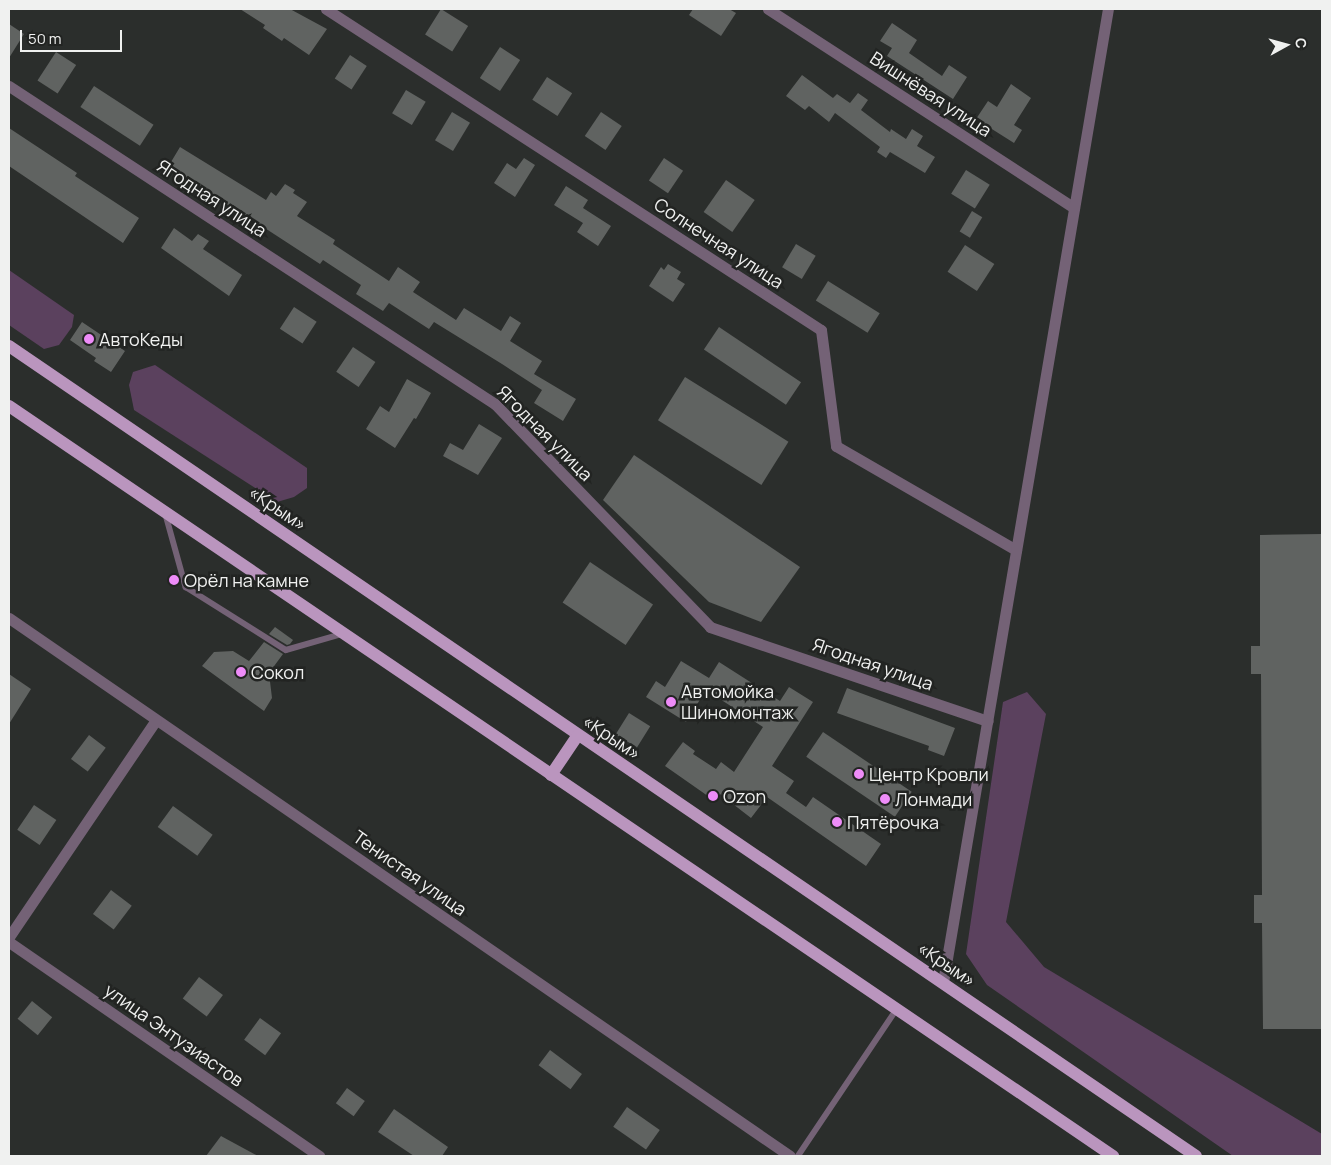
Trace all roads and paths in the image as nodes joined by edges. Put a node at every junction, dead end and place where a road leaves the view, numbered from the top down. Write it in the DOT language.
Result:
graph roads {
  1 [pos="326,9"];
  2 [pos="768,9"];
  3 [pos="1108,9"];
  4 [pos="9,86"];
  5 [pos="1074,208"];
  6 [pos="9,346"];
  7 [pos="9,406"];
  8 [pos="166,513"];
  9 [pos="1016,550"];
  10 [pos="9,618"];
  11 [pos="342,634"];
  12 [pos="156,720"];
  13 [pos="987,721"];
  14 [pos="578,735"];
  15 [pos="551,775"];
  16 [pos="9,937"];
  17 [pos="9,942"];
  18 [pos="943,982"];
  19 [pos="896,1010"];
  20 [pos="319,1156"];
  21 [pos="790,1156"];
  22 [pos="798,1156"];
  23 [pos="1113,1156"];
  24 [pos="1196,1156"];
  1 -- 9 [label="street, Солнечная улица"];
  2 -- 5 [label="street, Вишнёвая улица"];
  3 -- 5 [label="street"];
  4 -- 13 [label="street, Ягодная улица"];
  5 -- 9 [label="street"];
  6 -- 14 [label="main road, «Крым»"];
  7 -- 8 [label="main road"];
  8 -- 11 [label="main road"];
  8 -- 11 [label="lane"];
  9 -- 13 [label="street"];
  10 -- 12 [label="street, Тенистая улица"];
  11 -- 15 [label="main road"];
  12 -- 16 [label="street"];
  12 -- 21 [label="street, Тенистая улица"];
  13 -- 18 [label="street"];
  14 -- 15 [label="main road"];
  14 -- 18 [label="main road, «Крым»"];
  15 -- 19 [label="main road"];
  17 -- 20 [label="street, улица Энтузиастов"];
  18 -- 24 [label="main road, «Крым»"];
  19 -- 22 [label="lane"];
  19 -- 23 [label="main road"];
}
